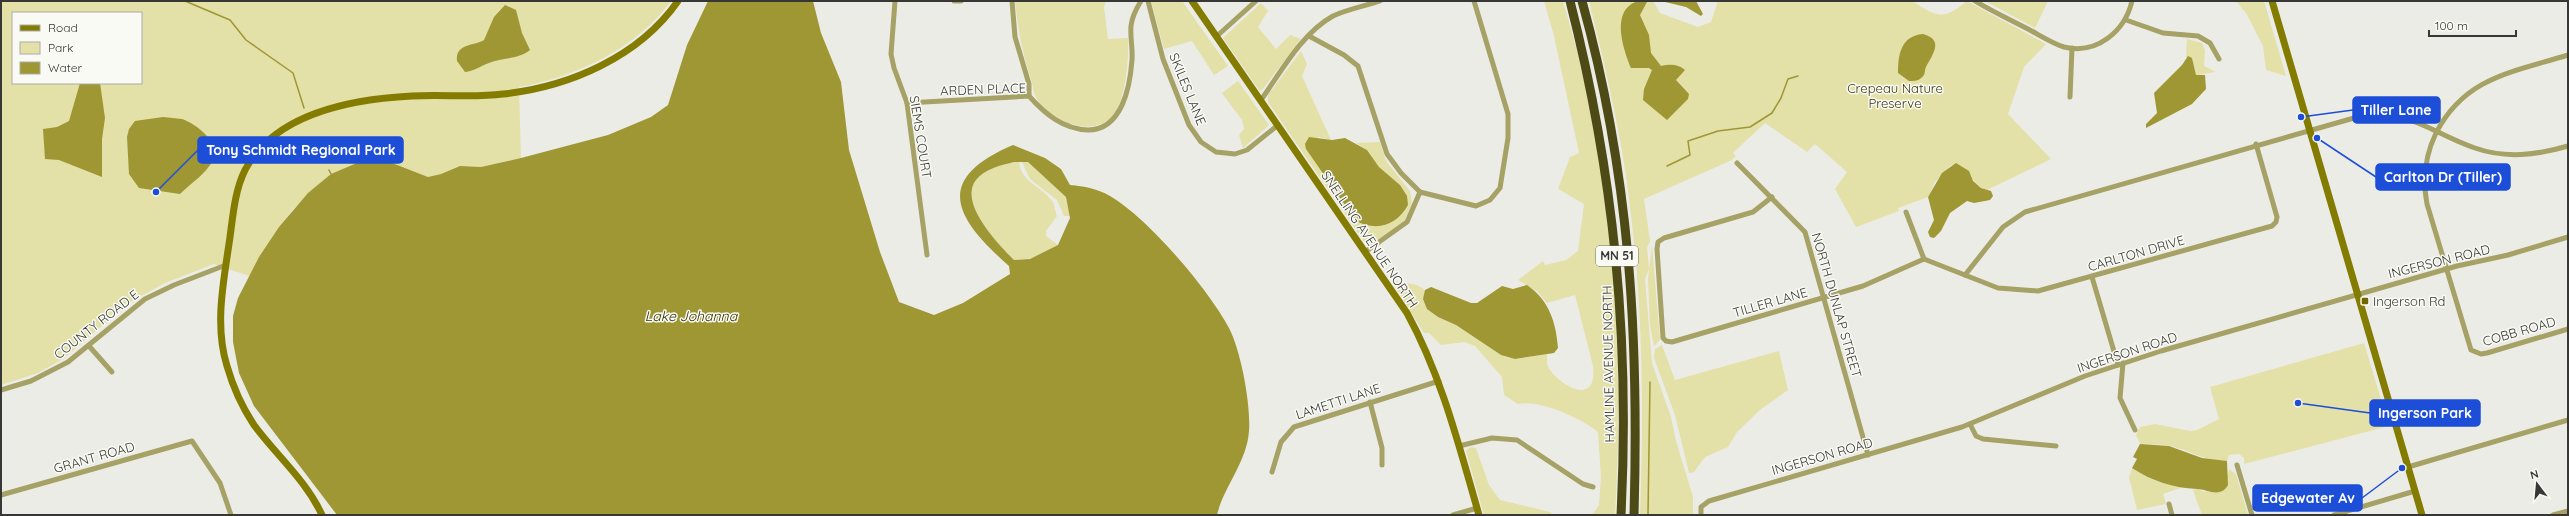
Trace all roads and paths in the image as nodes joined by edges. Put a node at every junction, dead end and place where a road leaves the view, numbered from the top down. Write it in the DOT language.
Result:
graph roads {
  1 [pos="678,1"];
  2 [pos="894,1"];
  3 [pos="954,1"];
  4 [pos="961,1"];
  5 [pos="1012,1"];
  6 [pos="1141,1"];
  7 [pos="1148,1"];
  8 [pos="1192,1"];
  9 [pos="1256,1"];
  10 [pos="1380,1"];
  11 [pos="1474,1"];
  12 [pos="1570,1"];
  13 [pos="1582,1"];
  14 [pos="1975,1"];
  15 [pos="2132,1"];
  16 [pos="2272,1"];
  17 [pos="2126,20"];
  18 [pos="1216,36"];
  19 [pos="1309,36"];
  20 [pos="2072,48"];
  21 [pos="2568,55"];
  22 [pos="2219,60"];
  23 [pos="1029,96"];
  24 [pos="2070,97"];
  25 [pos="1261,100"];
  26 [pos="907,104"];
  27 [pos="1278,124"];
  28 [pos="2309,129"];
  29 [pos="2438,131"];
  30 [pos="2256,144"];
  31 [pos="2568,146"];
  32 [pos="1737,163"];
  33 [pos="1420,192"];
  34 [pos="1772,196"];
  35 [pos="1906,212"];
  36 [pos="2568,237"];
  37 [pos="1365,252"];
  38 [pos="927,255"];
  39 [pos="1924,260"];
  40 [pos="226,265"];
  41 [pos="2446,269"];
  42 [pos="1965,275"];
  43 [pos="2092,277"];
  44 [pos="2358,294"];
  45 [pos="1824,297"];
  46 [pos="2568,329"];
  47 [pos="89,346"];
  48 [pos="2121,364"];
  49 [pos="112,372"];
  50 [pos="1439,381"];
  51 [pos="1,390"];
  52 [pos="1370,402"];
  53 [pos="2568,420"];
  54 [pos="1970,424"];
  55 [pos="2135,430"];
  56 [pos="1459,446"];
  57 [pos="2056,446"];
  58 [pos="1868,455"];
  59 [pos="2237,465"];
  60 [pos="1382,466"];
  61 [pos="2408,467"];
  62 [pos="1272,472"];
  63 [pos="1592,487"];
  64 [pos="2415,491"];
  65 [pos="1,495"];
  66 [pos="2169,504"];
  67 [pos="2568,511"];
  68 [pos="1478,512"];
  69 [pos="231,515"];
  70 [pos="322,515"];
  71 [pos="1453,515"];
  72 [pos="1621,515"];
  73 [pos="1634,515"];
  74 [pos="1701,515"];
  75 [pos="2172,515"];
  76 [pos="2252,515"];
  77 [pos="2334,515"];
  78 [pos="2422,515"];
  79 [pos="2553,515"];
  1 -- 40 [label="street"];
  2 -- 26 [label="street, SIEMS COURT"];
  3 -- 4 [label="street"];
  5 -- 23 [label="street"];
  6 -- 23 [label="street, ARDEN PLACE"];
  7 -- 27 [label="street, SKILES LANE"];
  8 -- 18 [label="street, SNELLING AVENUE NORTH"];
  9 -- 18 [label="street"];
  10 -- 19 [label="street"];
  11 -- 33 [label="street"];
  12 -- 72 [label="highway, HAMLINE AVENUE NORTH / MN 51"];
  13 -- 73 [label="highway, HAMLINE AVENUE NORTH / MN 51"];
  14 -- 20 [label="street"];
  15 -- 17 [label="street"];
  16 -- 28 [label="street"];
  17 -- 20 [label="street"];
  17 -- 22 [label="street"];
  18 -- 25 [label="street, SNELLING AVENUE NORTH"];
  19 -- 25 [label="street"];
  19 -- 33 [label="street"];
  20 -- 24 [label="street"];
  21 -- 29 [label="street"];
  23 -- 26 [label="street, ARDEN PLACE"];
  25 -- 27 [label="street, SNELLING AVENUE NORTH"];
  26 -- 38 [label="street, SIEMS COURT"];
  27 -- 37 [label="street, SNELLING AVENUE NORTH"];
  28 -- 29 [label="street"];
  28 -- 30 [label="street"];
  28 -- 44 [label="street"];
  29 -- 31 [label="street"];
  29 -- 41 [label="street"];
  30 -- 42 [label="street"];
  30 -- 43 [label="street, CARLTON DRIVE"];
  32 -- 34 [label="street, NORTH DUNLAP STREET"];
  33 -- 37 [label="street"];
  34 -- 45 [label="street, NORTH DUNLAP STREET"];
  34 -- 45 [label="street, TILLER LANE"];
  35 -- 39 [label="street"];
  36 -- 41 [label="street, INGERSON ROAD"];
  37 -- 50 [label="street, SNELLING AVENUE NORTH"];
  39 -- 42 [label="street, CARLTON DRIVE"];
  39 -- 45 [label="street, TILLER LANE"];
  40 -- 47 [label="street, COUNTY ROAD E"];
  40 -- 70 [label="street"];
  41 -- 44 [label="street, INGERSON ROAD"];
  41 -- 46 [label="street, COBB ROAD"];
  42 -- 43 [label="street, CARLTON DRIVE"];
  43 -- 48 [label="street"];
  44 -- 48 [label="street, INGERSON ROAD"];
  44 -- 61 [label="street"];
  45 -- 58 [label="street, NORTH DUNLAP STREET"];
  47 -- 49 [label="street"];
  47 -- 51 [label="street, COUNTY ROAD E"];
  48 -- 54 [label="street, INGERSON ROAD"];
  48 -- 55 [label="street"];
  50 -- 52 [label="street, LAMETTI LANE"];
  50 -- 56 [label="street, SNELLING AVENUE NORTH"];
  52 -- 60 [label="street"];
  52 -- 62 [label="street, LAMETTI LANE"];
  53 -- 61 [label="street"];
  54 -- 57 [label="street"];
  54 -- 58 [label="street, INGERSON ROAD"];
  56 -- 63 [label="street"];
  56 -- 68 [label="street, SNELLING AVENUE NORTH"];
  58 -- 74 [label="street, INGERSON ROAD"];
  59 -- 76 [label="street"];
  61 -- 64 [label="street"];
  64 -- 77 [label="street"];
  64 -- 78 [label="street"];
  65 -- 69 [label="street, GRANT ROAD"];
  66 -- 75 [label="street"];
  67 -- 79 [label="street"];
  68 -- 71 [label="street"];
}
